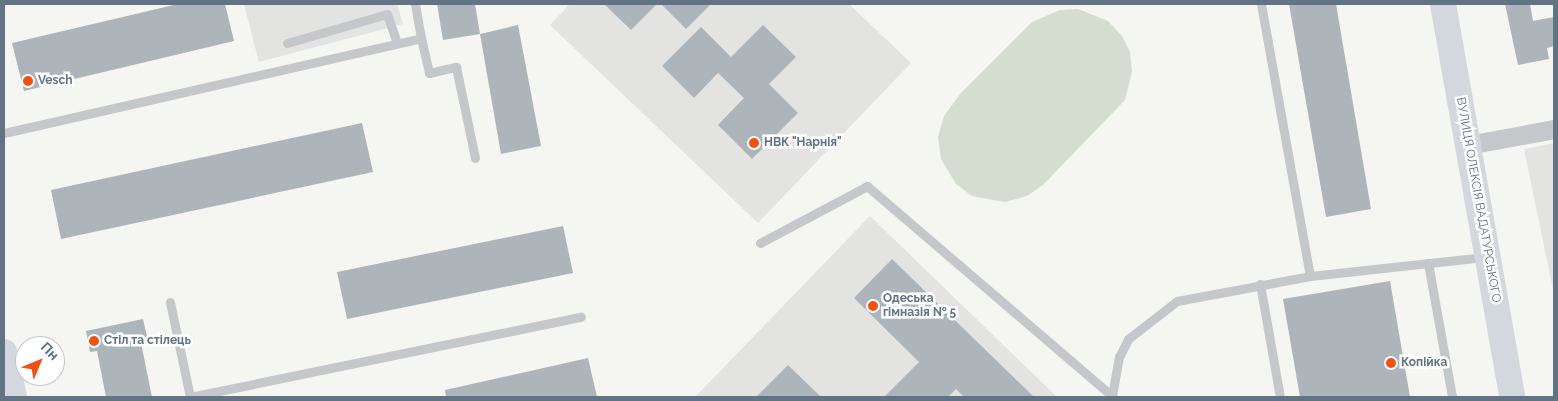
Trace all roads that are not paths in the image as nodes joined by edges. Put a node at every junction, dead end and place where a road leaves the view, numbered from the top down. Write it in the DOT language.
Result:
graph roads {
  1 [pos="415,4"];
  2 [pos="1260,4"];
  3 [pos="1443,4"];
  4 [pos="421,38"];
  5 [pos="286,43"];
  6 [pos="397,43"];
  7 [pos="1554,129"];
  8 [pos="4,133"];
  9 [pos="1468,145"];
  10 [pos="475,158"];
  11 [pos="760,244"];
  12 [pos="1487,256"];
  13 [pos="1428,263"];
  14 [pos="1310,276"];
  15 [pos="1260,284"];
  16 [pos="170,302"];
  17 [pos="581,317"];
  18 [pos="4,352"];
  19 [pos="14,397"];
  20 [pos="190,397"];
  21 [pos="1112,397"];
  22 [pos="1280,397"];
  23 [pos="1452,397"];
  24 [pos="1512,397"];
  1 -- 4 [label="lane"];
  2 -- 14 [label="lane"];
  3 -- 9 [label="main road, ВУЛИЦЯ ОЛЕКСІЯ ВАДАТУРСЬКОГО"];
  4 -- 6 [label="lane"];
  4 -- 10 [label="lane"];
  5 -- 6 [label="lane"];
  6 -- 8 [label="lane"];
  7 -- 9 [label="street"];
  9 -- 12 [label="main road, ВУЛИЦЯ ОЛЕКСІЯ ВАДАТУРСЬКОГО"];
  11 -- 21 [label="lane"];
  12 -- 13 [label="lane"];
  12 -- 24 [label="main road, ВУЛИЦЯ ОЛЕКСІЯ ВАДАТУРСЬКОГО"];
  13 -- 14 [label="lane"];
  13 -- 23 [label="lane"];
  14 -- 15 [label="lane"];
  15 -- 21 [label="lane"];
  15 -- 22 [label="lane"];
  16 -- 20 [label="lane"];
  17 -- 20 [label="lane"];
  18 -- 19 [label="main road"];
}
